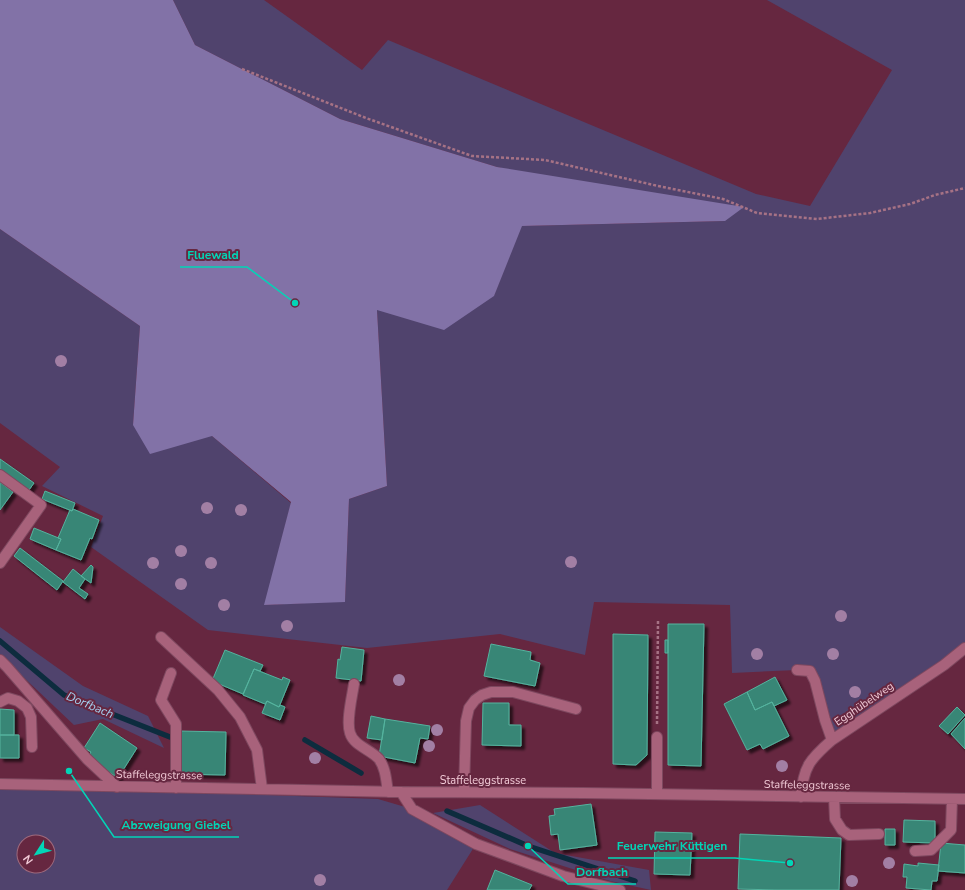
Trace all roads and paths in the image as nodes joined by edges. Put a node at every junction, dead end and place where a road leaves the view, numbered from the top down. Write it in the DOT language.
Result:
graph roads {
  1 [pos="242,69"];
  2 [pos="965,188"];
  3 [pos="0,475"];
  4 [pos="0,562"];
  5 [pos="658,621"];
  6 [pos="161,637"];
  7 [pos="965,648"];
  8 [pos="0,660"];
  9 [pos="797,670"];
  10 [pos="171,673"];
  11 [pos="354,684"];
  12 [pos="0,702"];
  13 [pos="576,709"];
  14 [pos="657,737"];
  15 [pos="832,740"];
  16 [pos="32,747"];
  17 [pos="0,784"];
  18 [pos="117,787"];
  19 [pos="176,788"];
  20 [pos="262,789"];
  21 [pos="388,792"];
  22 [pos="401,792"];
  23 [pos="464,792"];
  24 [pos="658,794"];
  25 [pos="801,797"];
  26 [pos="834,797"];
  27 [pos="952,799"];
  28 [pos="965,799"];
  29 [pos="879,834"];
  30 [pos="914,851"];
  31 [pos="620,890"];
  1 -- 2 [label="path"];
  3 -- 4 [label="street"];
  5 -- 14 [label="path"];
  6 -- 20 [label="street"];
  7 -- 15 [label="street, Egghübelweg"];
  8 -- 18 [label="street"];
  9 -- 15 [label="street"];
  10 -- 19 [label="street"];
  11 -- 21 [label="street"];
  12 -- 16 [label="street"];
  13 -- 23 [label="street"];
  14 -- 24 [label="street"];
  15 -- 25 [label="street, Egghübelweg"];
  17 -- 18 [label="street, Staffeleggstrasse"];
  18 -- 19 [label="street, Staffeleggstrasse"];
  19 -- 20 [label="street, Staffeleggstrasse"];
  20 -- 21 [label="street, Staffeleggstrasse"];
  21 -- 22 [label="street, Staffeleggstrasse"];
  22 -- 23 [label="street, Staffeleggstrasse"];
  22 -- 31 [label="street"];
  23 -- 24 [label="street, Staffeleggstrasse"];
  24 -- 25 [label="street, Staffeleggstrasse"];
  25 -- 26 [label="street, Staffeleggstrasse"];
  26 -- 27 [label="street, Staffeleggstrasse"];
  26 -- 29 [label="street"];
  27 -- 28 [label="street, Staffeleggstrasse"];
  27 -- 30 [label="street"];
}
